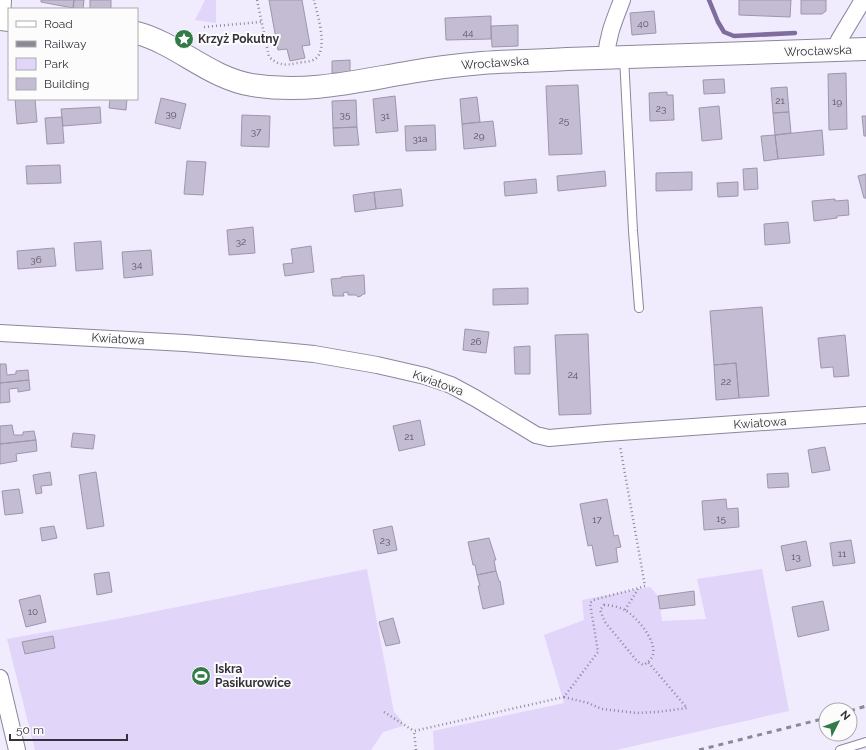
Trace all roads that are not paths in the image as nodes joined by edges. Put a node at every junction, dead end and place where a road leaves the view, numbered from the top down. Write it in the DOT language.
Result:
graph roads {
  1 [pos="622,0"];
  2 [pos="863,0"];
  3 [pos="138,33"];
  4 [pos="866,49"];
  5 [pos="836,50"];
  6 [pos="615,57"];
  7 [pos="639,308"];
  8 [pos="0,333"];
  9 [pos="866,415"];
  10 [pos="0,678"];
  11 [pos="866,742"];
  12 [pos="17,750"];
  13 [pos="840,750"];
  1 -- 6 [label="street"];
  2 -- 5 [label="street"];
  3 -- 6 [label="street, Wrocławska"];
  4 -- 5 [label="street, Wrocławska"];
  5 -- 6 [label="street, Wrocławska"];
  6 -- 7 [label="lane"];
  8 -- 9 [label="street, Kwiatowa"];
  10 -- 12 [label="street"];
  11 -- 13 [label="lane"];
}
